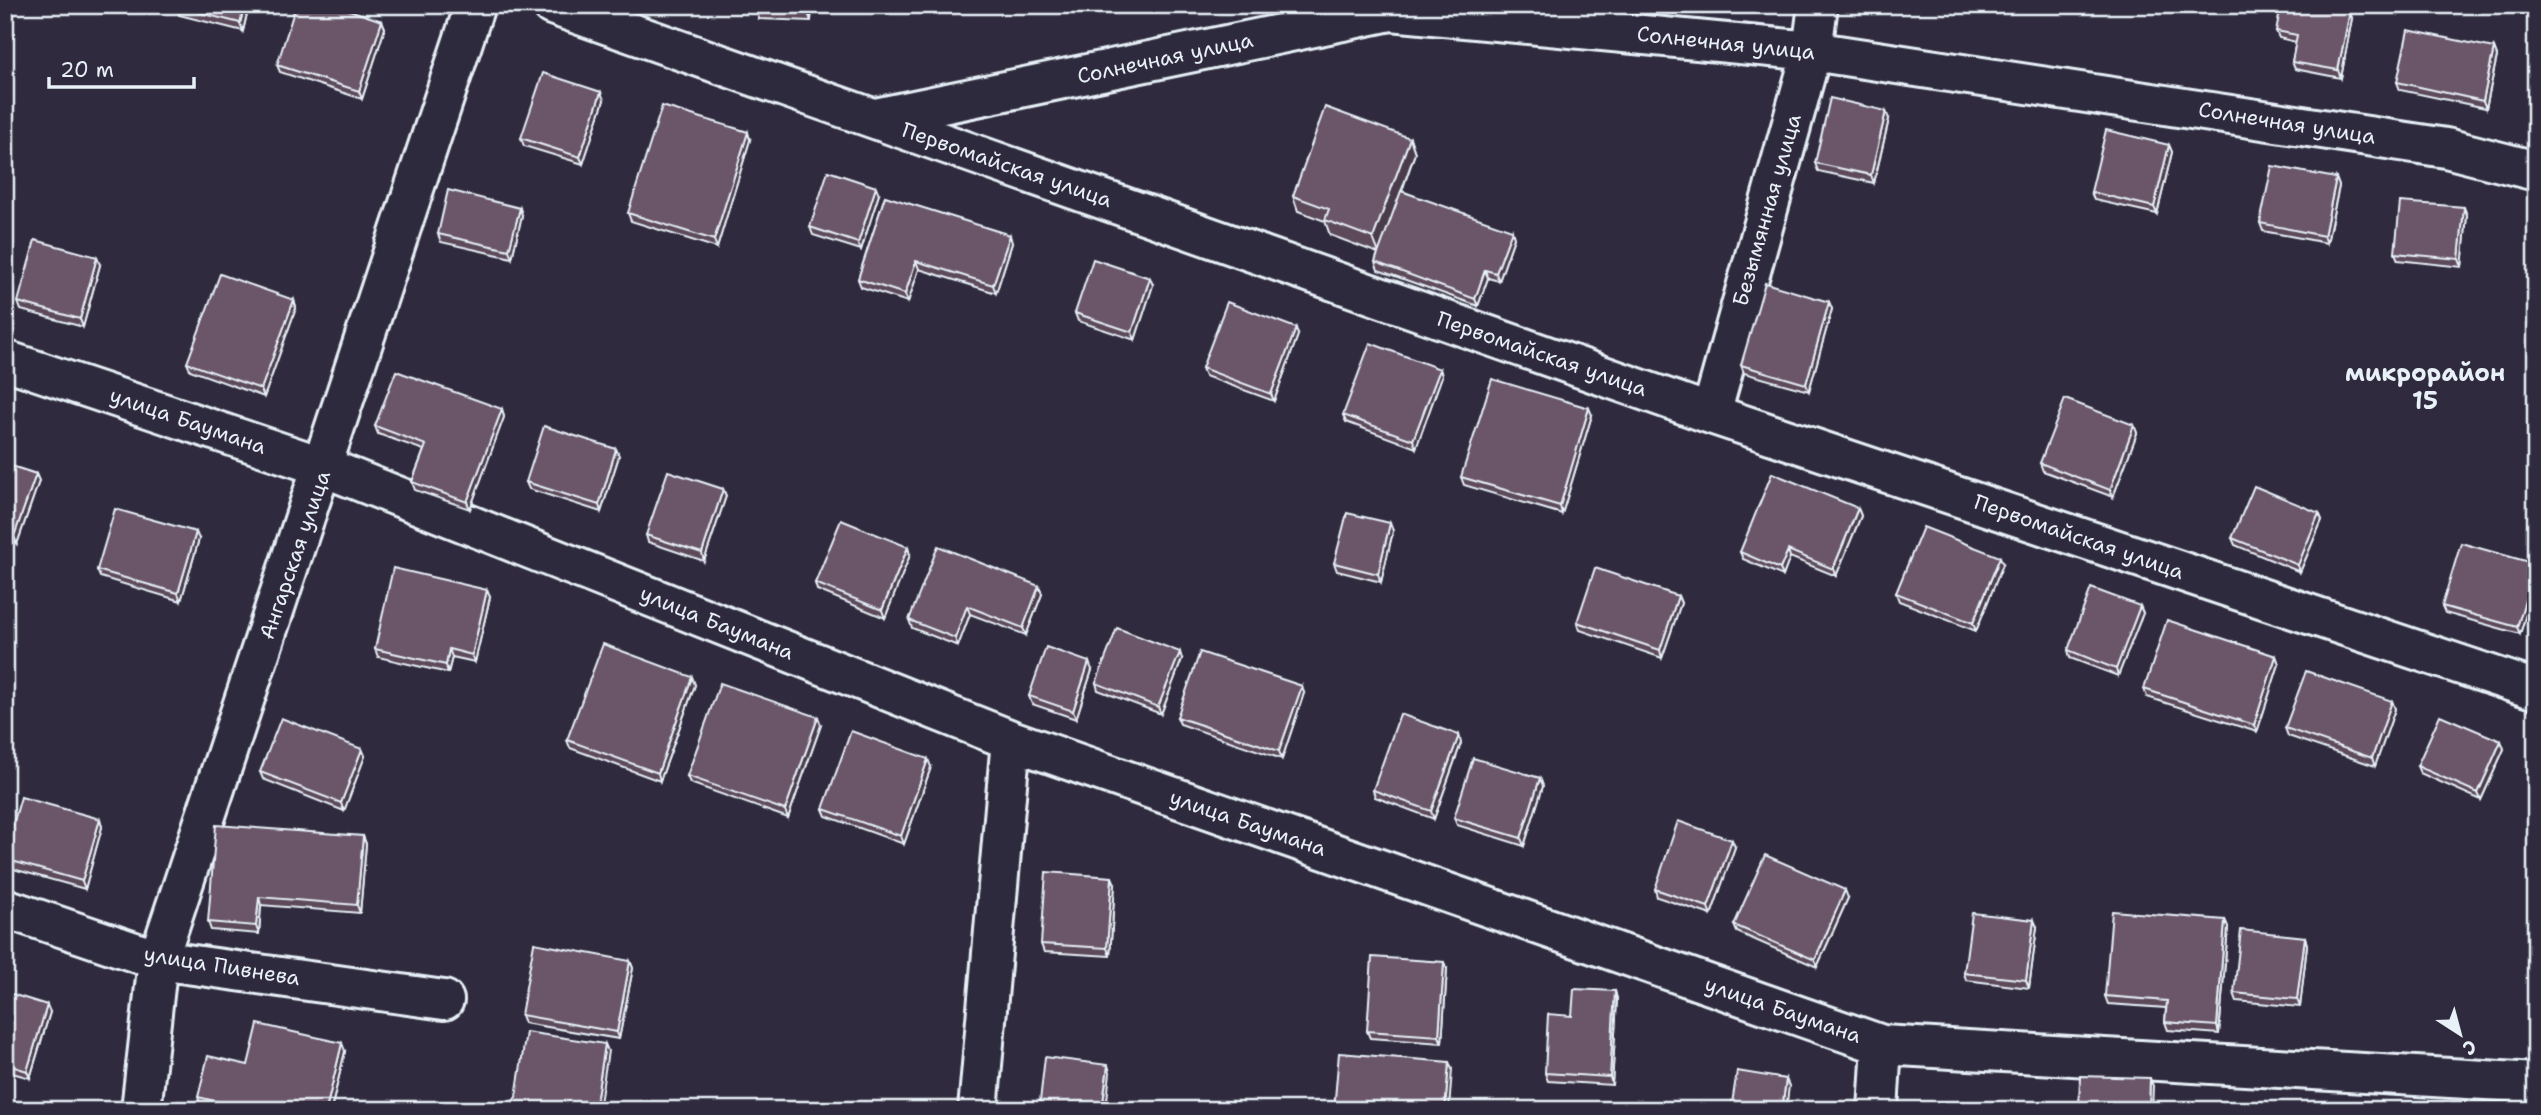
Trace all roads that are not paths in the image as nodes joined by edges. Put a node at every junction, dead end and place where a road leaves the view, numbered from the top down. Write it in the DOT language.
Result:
graph roads {
  1 [pos="475,5"];
  2 [pos="552,5"];
  3 [pos="1818,5"];
  4 [pos="1812,51"];
  5 [pos="876,118"];
  6 [pos="2536,171"];
  7 [pos="5,360"];
  8 [pos="1711,414"];
  9 [pos="324,467"];
  10 [pos="2536,690"];
  11 [pos="1011,740"];
  12 [pos="5,908"];
  13 [pos="159,960"];
  14 [pos="444,1000"];
  15 [pos="1882,1045"];
  16 [pos="2536,1083"];
  17 [pos="141,1110"];
  18 [pos="978,1110"];
  19 [pos="1878,1110"];
  1 -- 9 [label="street, Ангарская улица"];
  2 -- 5 [label="street, Первомайская улица"];
  3 -- 4 [label="street, Безымянная улица"];
  4 -- 5 [label="street, Солнечная улица"];
  4 -- 6 [label="street, Солнечная улица"];
  4 -- 8 [label="street, Безымянная улица"];
  5 -- 8 [label="street, Первомайская улица"];
  7 -- 9 [label="street, улица Баумана"];
  8 -- 10 [label="street, Первомайская улица"];
  9 -- 11 [label="street, улица Баумана"];
  9 -- 13 [label="street, Ангарская улица"];
  11 -- 15 [label="street, улица Баумана"];
  11 -- 18 [label="street"];
  12 -- 13 [label="street, улица Пивнева"];
  13 -- 14 [label="street, улица Пивнева"];
  13 -- 17 [label="street, Ангарская улица"];
  15 -- 16 [label="street, улица Баумана"];
  15 -- 19 [label="street"];
}
